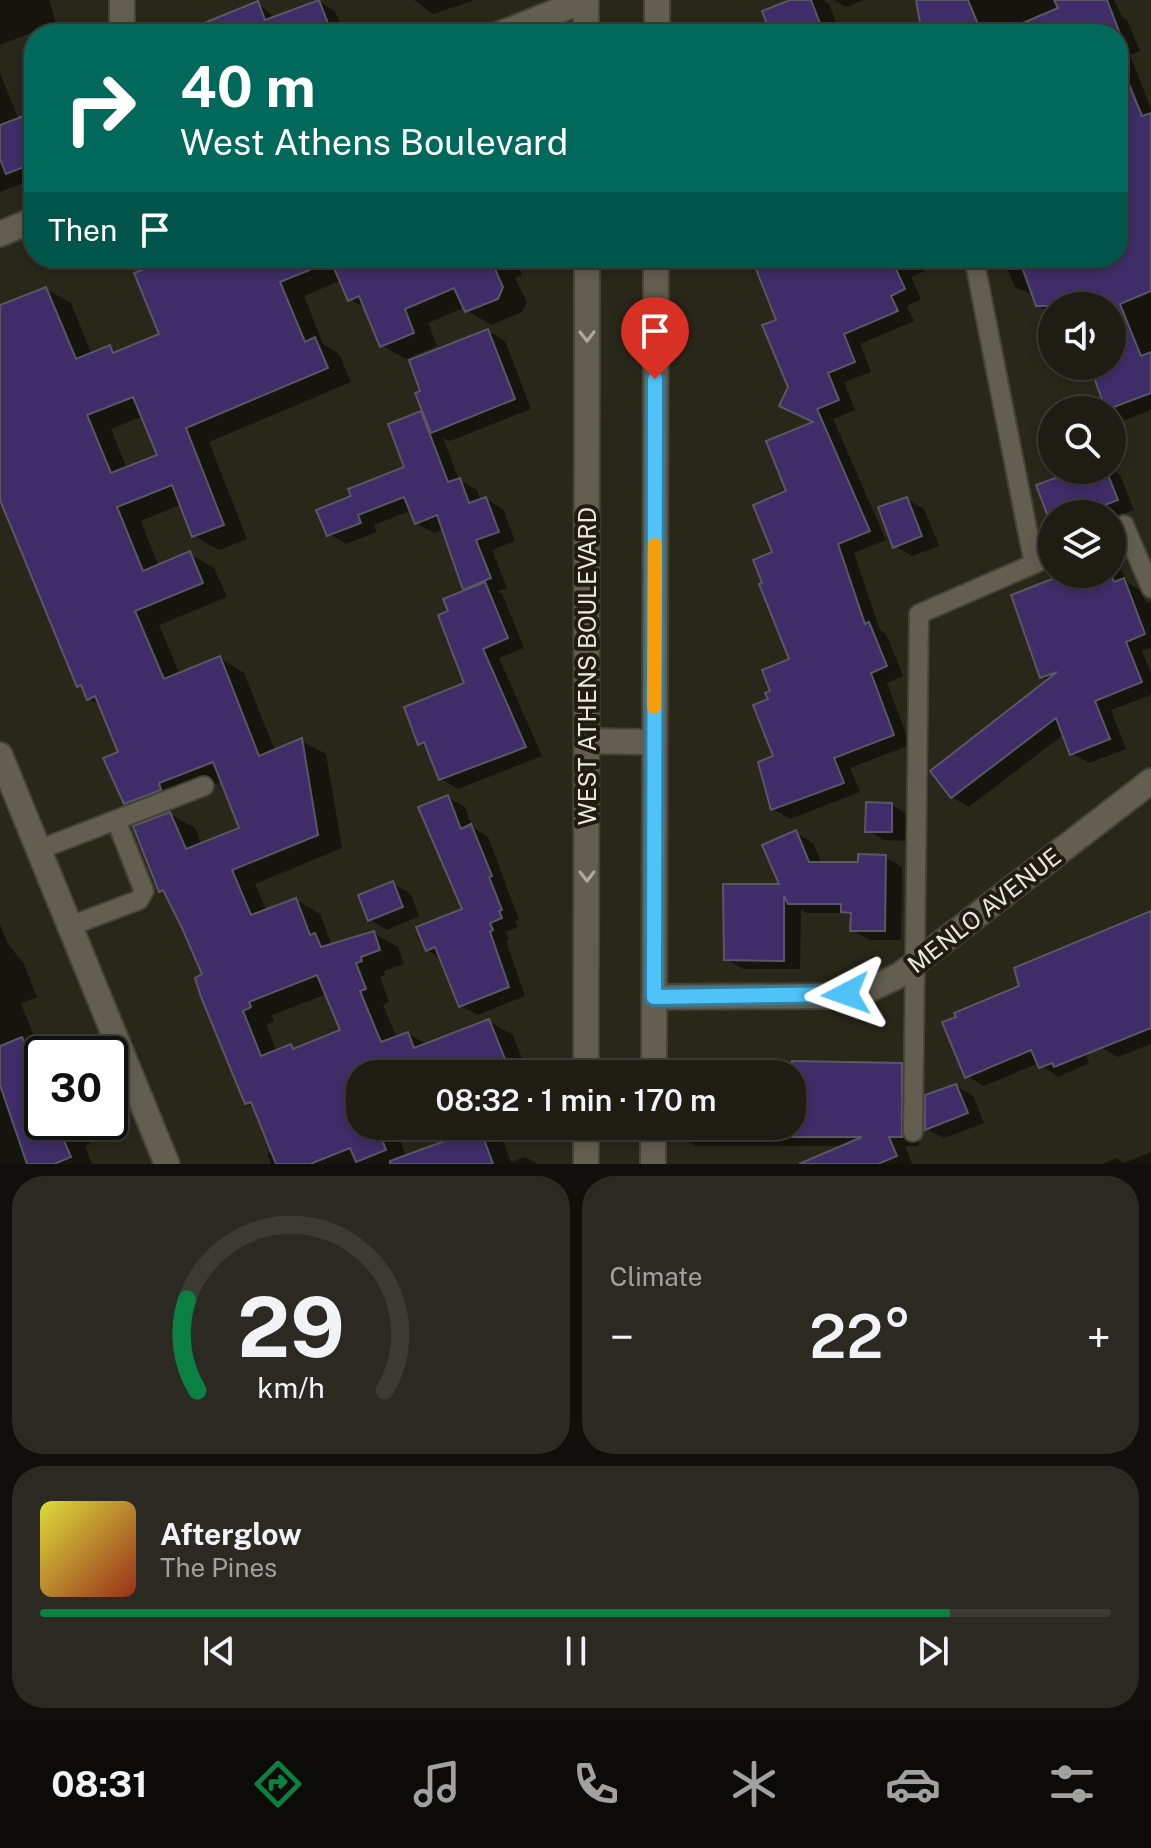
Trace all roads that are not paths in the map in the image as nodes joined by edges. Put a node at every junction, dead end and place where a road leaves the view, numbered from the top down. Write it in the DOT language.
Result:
graph roads {
  1 [pos="122,0"];
  2 [pos="586,0"];
  3 [pos="657,0"];
  4 [pos="122,24"];
  5 [pos="525,24"];
  6 [pos="586,24"];
  7 [pos="657,24"];
  8 [pos="24,224"];
  9 [pos="0,234"];
  10 [pos="587,268"];
  11 [pos="656,268"];
  12 [pos="976,268"];
  13 [pos="1126,530"];
  14 [pos="1038,562"];
  15 [pos="1034,564"];
  16 [pos="1151,588"];
  17 [pos="587,741"];
  18 [pos="654,742"];
  19 [pos="3,770"];
  20 [pos="1151,781"];
  21 [pos="204,786"];
  22 [pos="116,820"];
  23 [pos="38,850"];
  24 [pos="70,926"];
  25 [pos="917,962"];
  26 [pos="654,997"];
  27 [pos="586,1060"];
  28 [pos="654,1060"];
  29 [pos="913,1132"];
  30 [pos="586,1140"];
  31 [pos="653,1140"];
  32 [pos="167,1164"];
  33 [pos="586,1164"];
  34 [pos="653,1164"];
  1 -- 4 [label="street"];
  2 -- 5 [label="street"];
  2 -- 6 [label="street"];
  3 -- 7 [label="street"];
  8 -- 9 [label="street"];
  10 -- 17 [label="street, WEST ATHENS BOULEVARD, one-way"];
  11 -- 18 [label="street"];
  12 -- 15 [label="lane"];
  13 -- 16 [label="lane"];
  14 -- 15 [label="lane"];
  15 -- 25 [label="lane"];
  17 -- 18 [label="street"];
  17 -- 27 [label="street, WEST ATHENS BOULEVARD, one-way"];
  18 -- 26 [label="street"];
  19 -- 23 [label="street"];
  20 -- 25 [label="street, MENLO AVENUE"];
  21 -- 22 [label="lane"];
  22 -- 23 [label="lane"];
  22 -- 24 [label="lane"];
  23 -- 24 [label="street"];
  24 -- 32 [label="street"];
  25 -- 26 [label="street, MENLO AVENUE"];
  25 -- 29 [label="lane"];
  26 -- 28 [label="street"];
  30 -- 33 [label="street"];
  31 -- 34 [label="street"];
}
